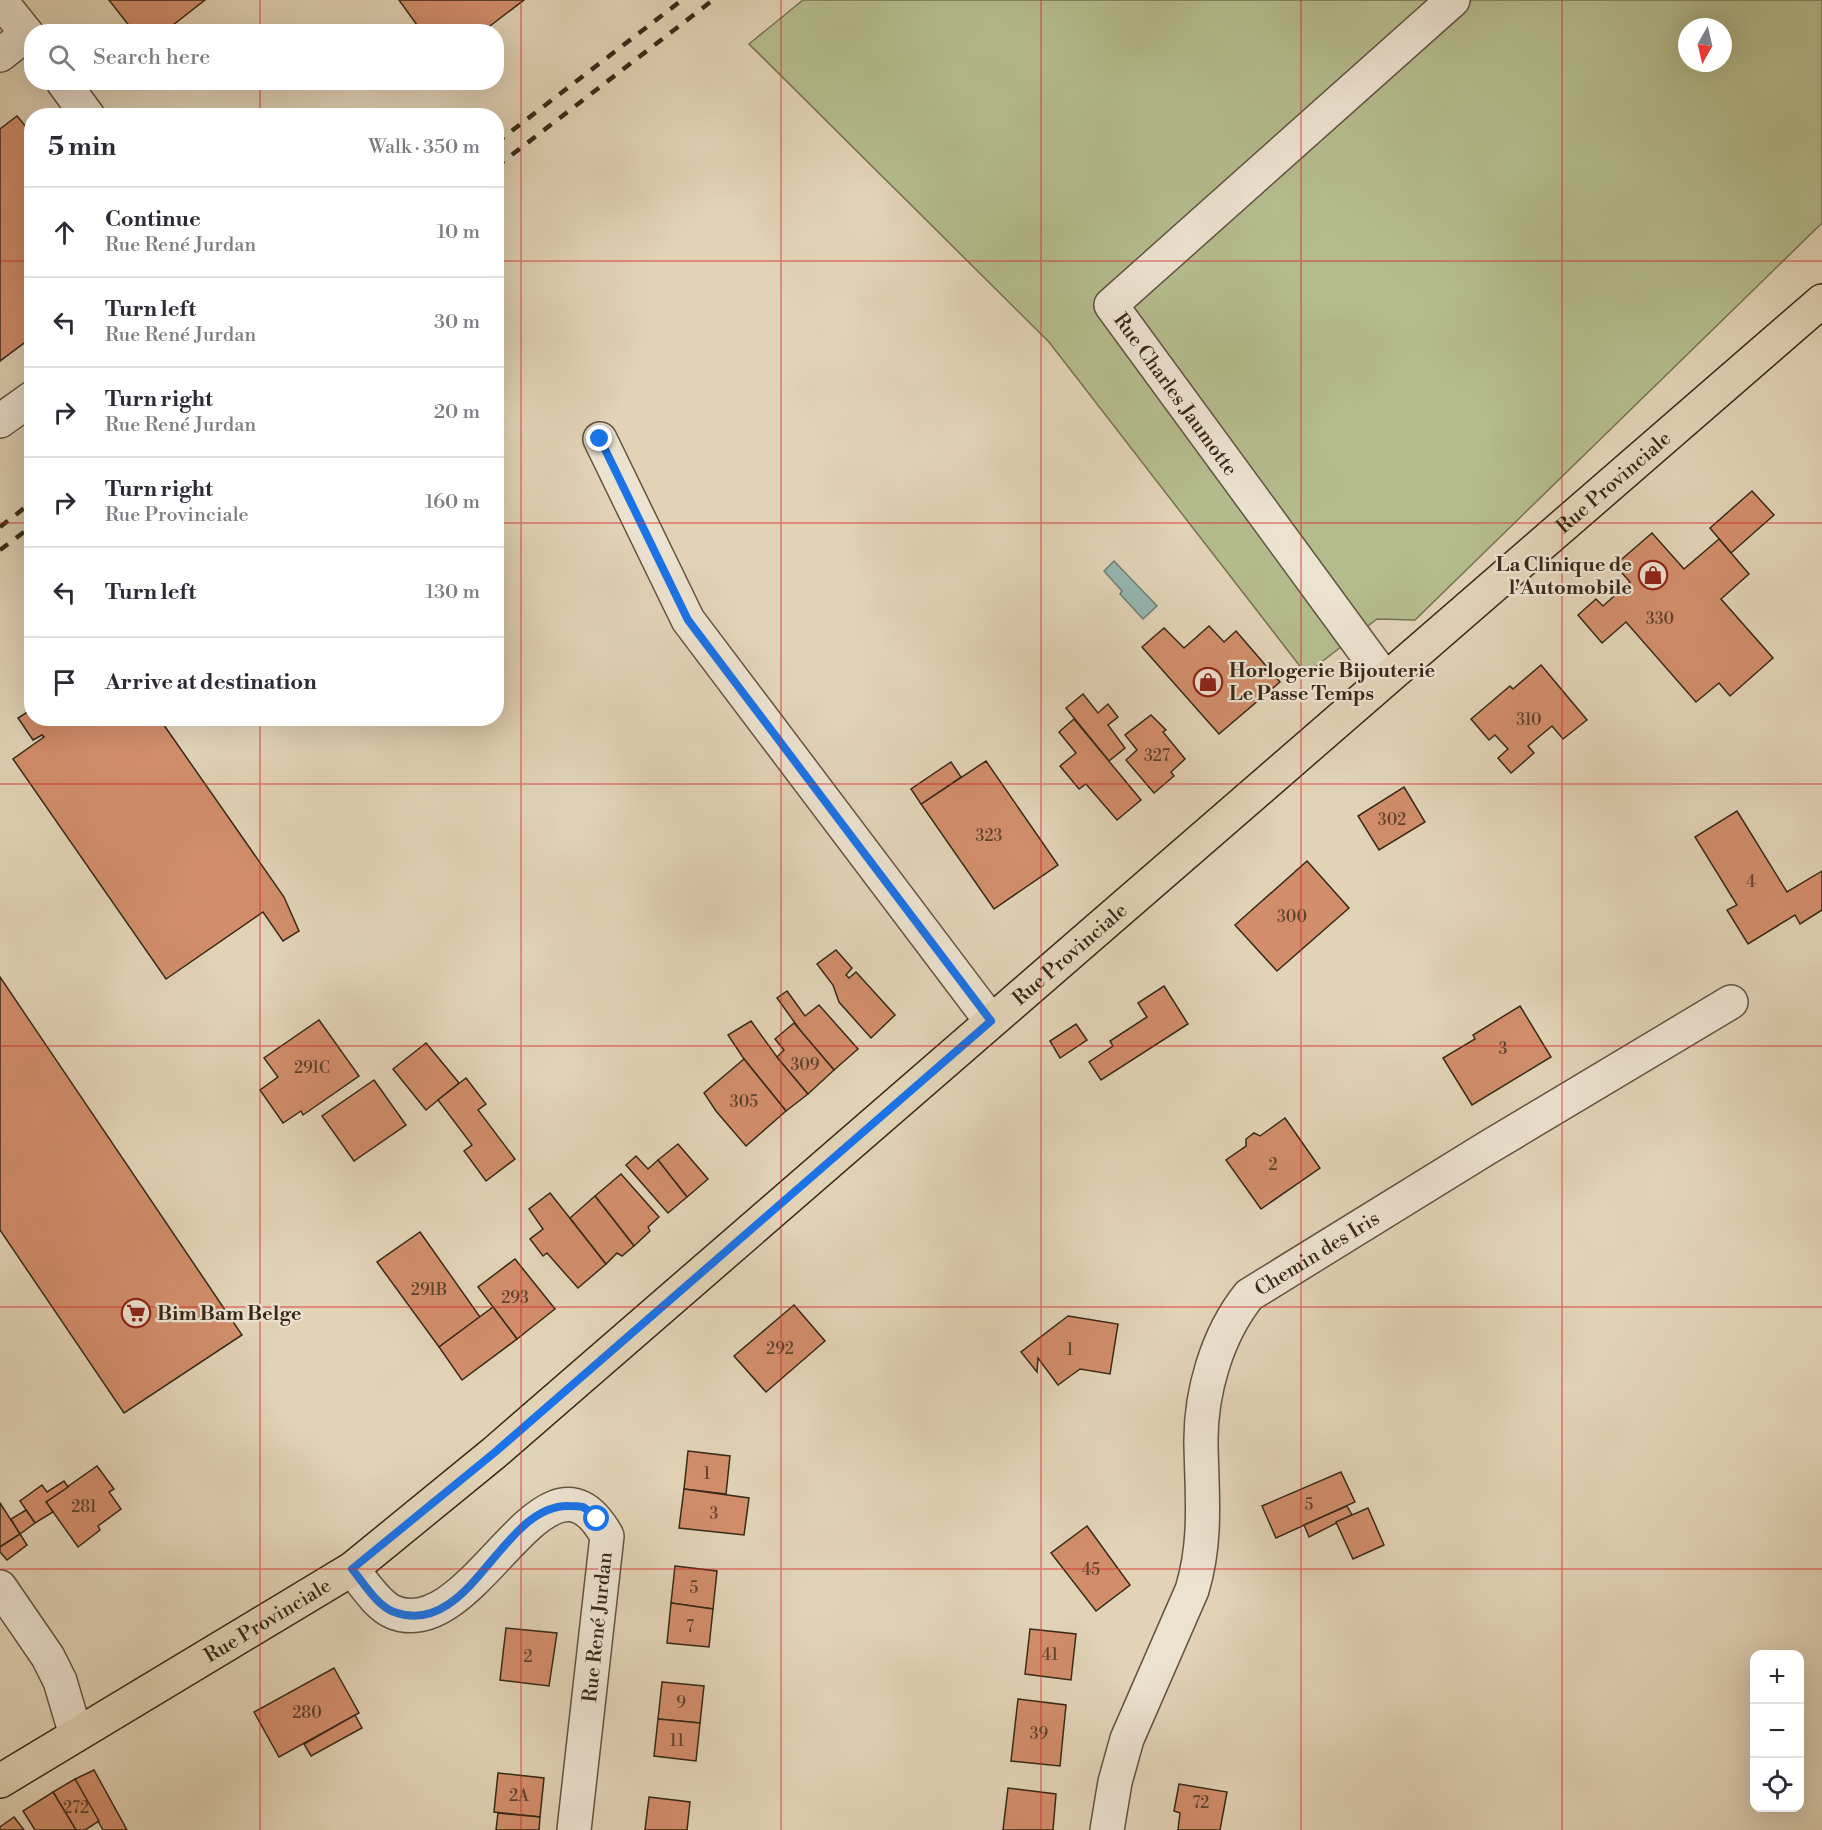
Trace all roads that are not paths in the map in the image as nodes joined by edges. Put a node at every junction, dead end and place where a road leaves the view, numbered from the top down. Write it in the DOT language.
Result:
graph roads {
  1 [pos="0,0"];
  2 [pos="1453,0"];
  3 [pos="24,31"];
  4 [pos="24,41"];
  5 [pos="0,55"];
  6 [pos="69,90"];
  7 [pos="82,108"];
  8 [pos="1822,301"];
  9 [pos="24,404"];
  10 [pos="0,422"];
  11 [pos="600,439"];
  12 [pos="1385,679"];
  13 [pos="1731,1002"];
  14 [pos="991,1021"];
  15 [pos="352,1569"];
  16 [pos="0,1587"];
  17 [pos="76,1735"];
  18 [pos="0,1781"];
  19 [pos="574,1830"];
  20 [pos="1107,1830"];
  1 -- 3 [label="street"];
  2 -- 12 [label="street, Rue Charles Jaumotte"];
  4 -- 5 [label="street"];
  6 -- 7 [label="street"];
  8 -- 12 [label="main road, Rue Provinciale"];
  9 -- 10 [label="street"];
  11 -- 14 [label="street"];
  12 -- 14 [label="main road, Rue Provinciale"];
  13 -- 20 [label="street, Chemin des Iris"];
  14 -- 15 [label="main road, Rue Provinciale"];
  15 -- 17 [label="main road, Rue Provinciale"];
  15 -- 19 [label="street, Rue René Jurdan"];
  16 -- 17 [label="street"];
  17 -- 18 [label="main road, Rue Provinciale"];
}
